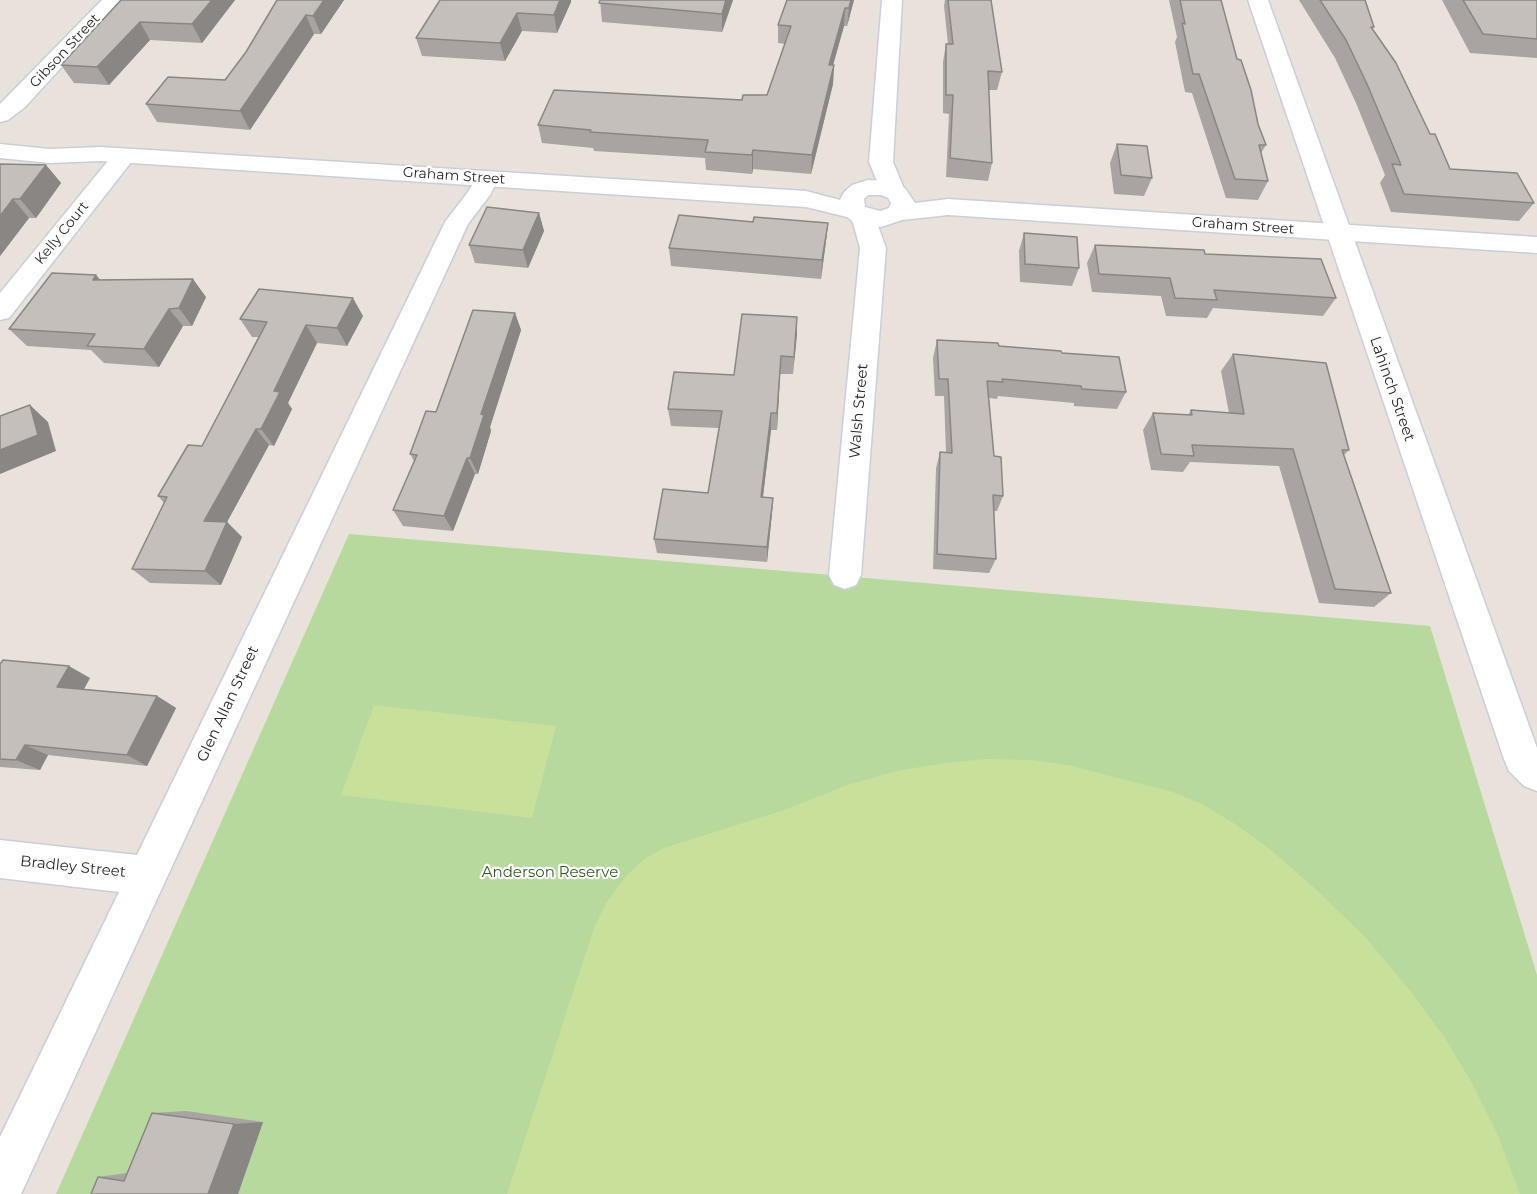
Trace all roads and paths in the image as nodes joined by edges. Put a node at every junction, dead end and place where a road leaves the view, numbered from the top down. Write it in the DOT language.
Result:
graph roads {
  1 [pos="113,0"];
  2 [pos="892,0"];
  3 [pos="1258,0"];
  4 [pos="9,109"];
  5 [pos="0,129"];
  6 [pos="0,139"];
  7 [pos="0,151"];
  8 [pos="112,155"];
  9 [pos="881,162"];
  10 [pos="478,178"];
  11 [pos="857,202"];
  12 [pos="896,203"];
  13 [pos="1337,232"];
  14 [pos="1537,245"];
  15 [pos="873,248"];
  16 [pos="0,311"];
  17 [pos="845,575"];
  18 [pos="1537,773"];
  19 [pos="0,859"];
  20 [pos="147,876"];
  21 [pos="0,1186"];
  1 -- 4 [label="street, Gibson Street"];
  2 -- 9 [label="street"];
  3 -- 13 [label="street, Lahinch Street"];
  4 -- 5 [label="street, Gibson Street"];
  6 -- 8 [label="street, Graham Street"];
  7 -- 8 [label="street, Graham Street"];
  8 -- 10 [label="street, Graham Street"];
  8 -- 16 [label="street, Kelly Court"];
  9 -- 11 [label="street"];
  9 -- 12 [label="street"];
  10 -- 11 [label="street, Graham Street"];
  10 -- 20 [label="street, Glen Allan Street"];
  11 -- 12 [label="street"];
  11 -- 12 [label="street"];
  11 -- 15 [label="street, Walsh Street"];
  12 -- 13 [label="street, Graham Street"];
  12 -- 15 [label="street, Walsh Street"];
  13 -- 14 [label="street, Graham Street"];
  13 -- 18 [label="street, Lahinch Street"];
  15 -- 17 [label="street, Walsh Street"];
  19 -- 20 [label="street, Bradley Street"];
  20 -- 21 [label="street, Glen Allan Street"];
}
